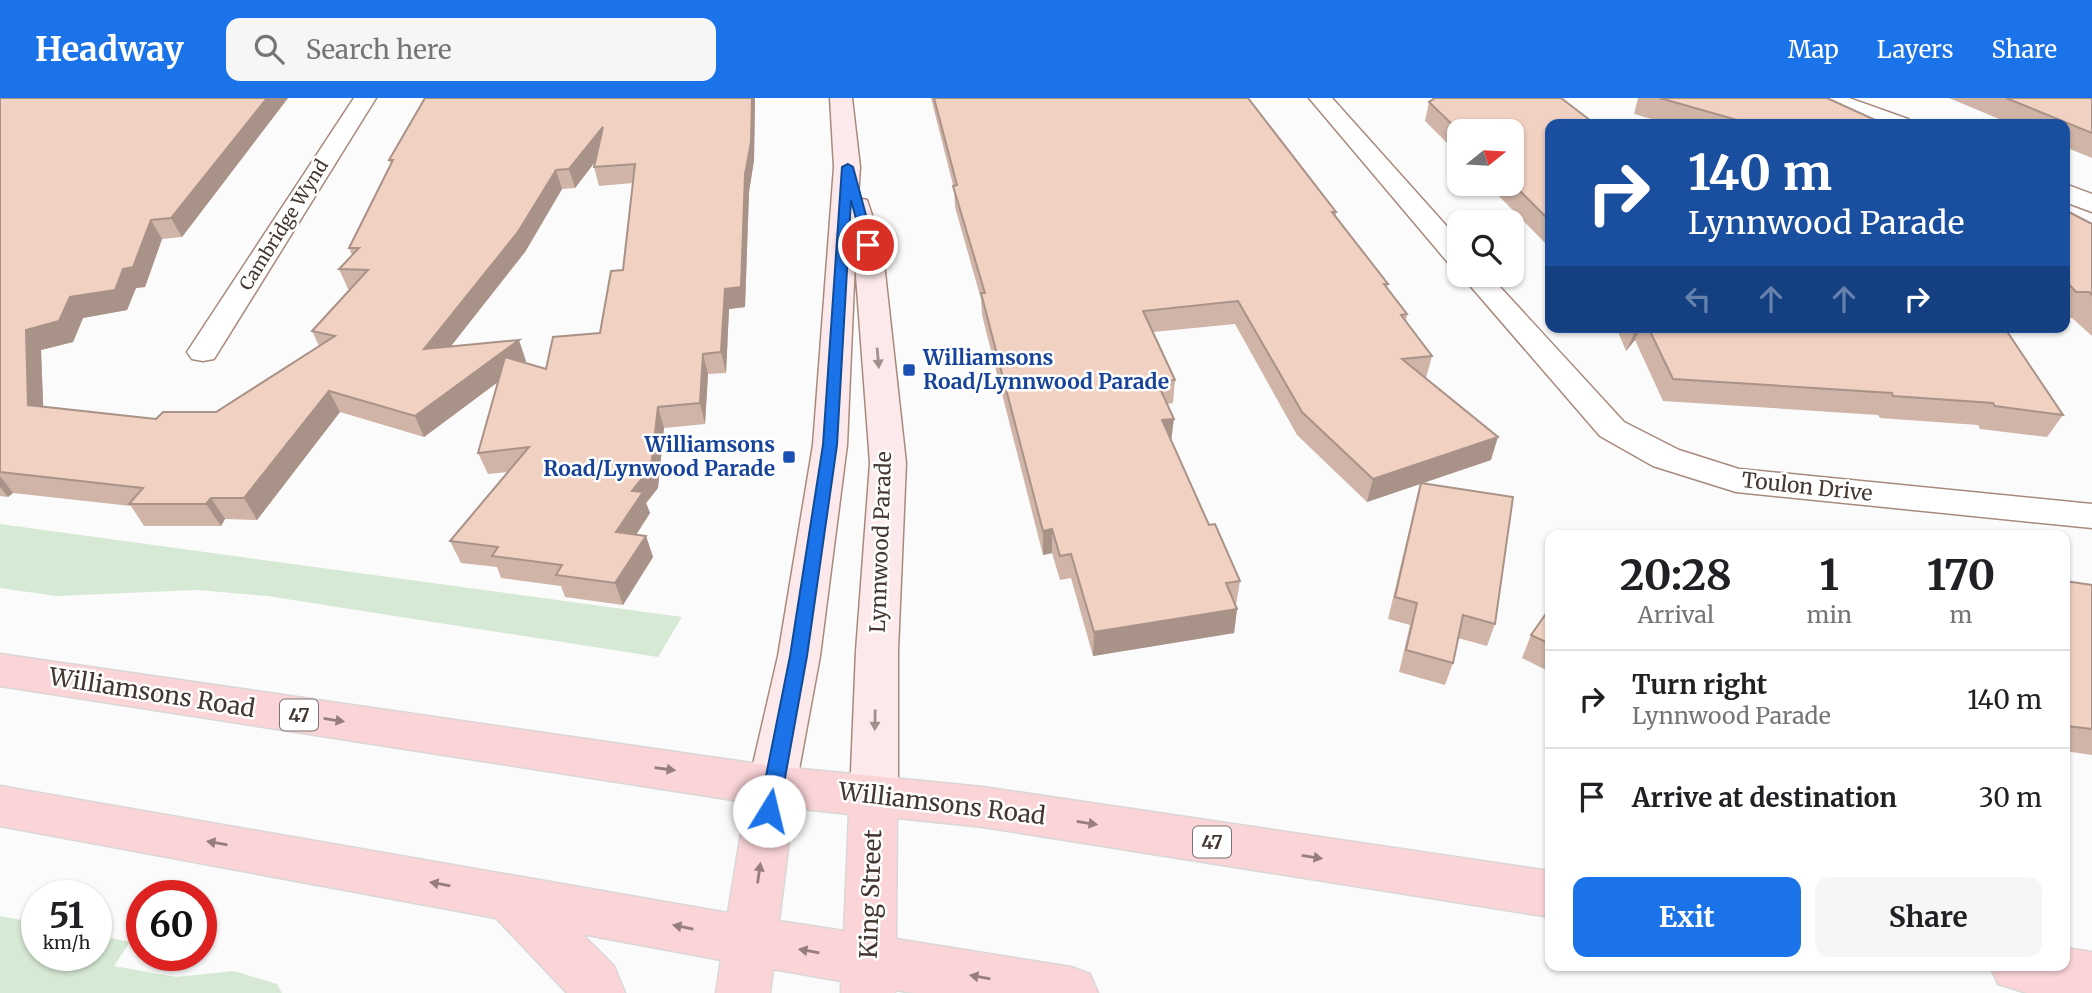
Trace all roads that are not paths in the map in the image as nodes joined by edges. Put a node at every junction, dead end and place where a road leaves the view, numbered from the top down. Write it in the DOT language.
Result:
graph roads {
  1 [pos="365,98"];
  2 [pos="841,98"];
  3 [pos="1320,98"];
  4 [pos="1828,98"];
  5 [pos="1886,119"];
  6 [pos="848,167"];
  7 [pos="2070,194"];
  8 [pos="2092,204"];
  9 [pos="1447,244"];
  10 [pos="1485,287"];
  11 [pos="203,352"];
  12 [pos="2092,516"];
  13 [pos="0,670"];
  14 [pos="772,786"];
  15 [pos="874,794"];
  16 [pos="0,806"];
  17 [pos="1545,893"];
  18 [pos="508,896"];
  19 [pos="750,941"];
  20 [pos="2048,971"];
  21 [pos="868,977"];
  22 [pos="2092,978"];
  23 [pos="598,993"];
  24 [pos="743,993"];
  25 [pos="1072,993"];
  1 -- 11 [label="street, Cambridge Wynd"];
  2 -- 6 [label="main road, Lynnwood Parade"];
  3 -- 9 [label="street"];
  4 -- 5 [label="street"];
  6 -- 14 [label="main road, Lynnwood Parade"];
  6 -- 15 [label="main road, Lynnwood Parade, one-way"];
  7 -- 8 [label="street"];
  10 -- 12 [label="street, Toulon Drive"];
  13 -- 14 [label="main road, Williamsons Road / 47, one-way"];
  14 -- 15 [label="main road, Williamsons Road / 47"];
  19 -- 14 [label="main road, one-way"];
  15 -- 17 [label="main road, Williamsons Road / 47, one-way"];
  15 -- 21 [label="main road, King Street"];
  18 -- 16 [label="main road, one-way"];
  19 -- 18 [label="main road, one-way"];
  18 -- 23 [label="main road"];
  21 -- 19 [label="main road, one-way"];
  19 -- 24 [label="main road"];
  20 -- 22 [label="main road"];
  25 -- 21 [label="main road, one-way"];
}
